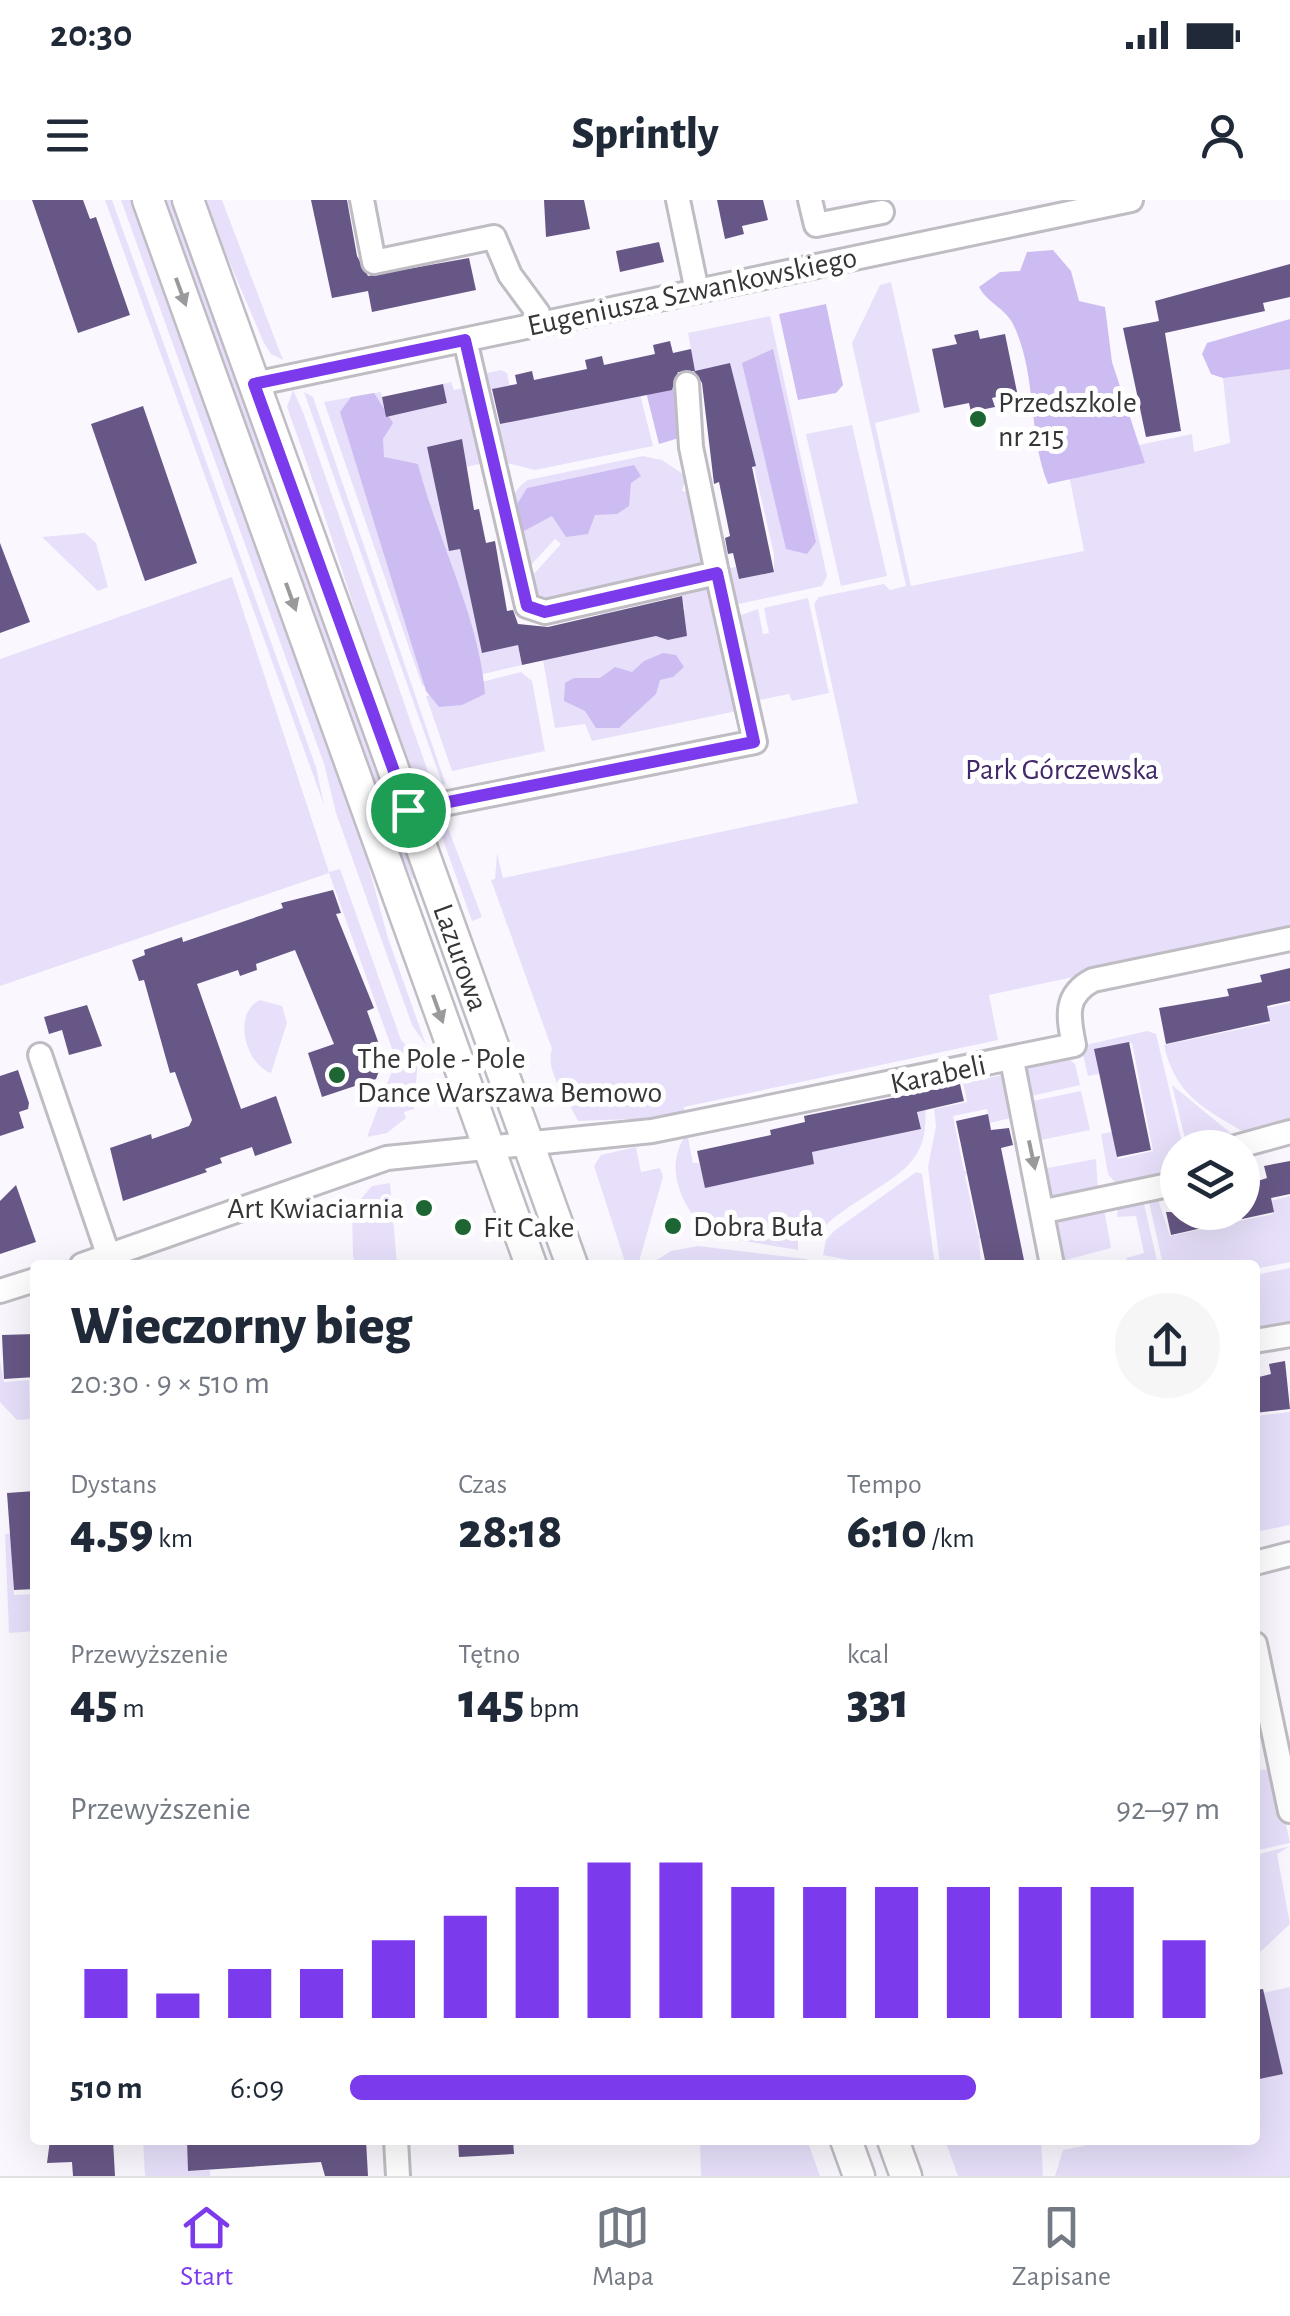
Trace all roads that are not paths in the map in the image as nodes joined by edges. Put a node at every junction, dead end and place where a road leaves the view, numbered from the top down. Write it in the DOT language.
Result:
graph roads {
  1 [pos="148,200"];
  2 [pos="188,200"];
  3 [pos="362,200"];
  4 [pos="678,200"];
  5 [pos="810,200"];
  6 [pos="1009,200"];
  7 [pos="1130,200"];
  8 [pos="880,206"];
  9 [pos="1013,224"];
  10 [pos="889,249"];
  11 [pos="697,291"];
  12 [pos="540,324"];
  13 [pos="465,340"];
  14 [pos="254,384"];
  15 [pos="686,384"];
  16 [pos="717,573"];
  17 [pos="408,810"];
  18 [pos="1290,940"];
  19 [pos="40,1055"];
  20 [pos="1012,1060"];
  21 [pos="1290,1132"];
  22 [pos="1260,1140"];
  23 [pos="528,1143"];
  24 [pos="488,1148"];
  25 [pos="1160,1187"];
  26 [pos="1044,1211"];
  27 [pos="123,1257"];
  28 [pos="529,1260"];
  29 [pos="570,1260"];
  30 [pos="1051,1260"];
  31 [pos="30,1282"];
  32 [pos="0,1291"];
  33 [pos="1290,1334"];
  34 [pos="1260,1341"];
  35 [pos="1290,1554"];
  36 [pos="1260,1561"];
  37 [pos="1260,1668"];
  38 [pos="1290,1811"];
  39 [pos="396,2145"];
  40 [pos="848,2145"];
  41 [pos="895,2145"];
  42 [pos="398,2176"];
  43 [pos="858,2176"];
  44 [pos="906,2176"];
  1 -- 24 [label="main road, Lazurowa, one-way"];
  2 -- 14 [label="main road, Lazurowa"];
  3 -- 12 [label="street"];
  4 -- 11 [label="street"];
  5 -- 8 [label="street"];
  6 -- 9 [label="street"];
  7 -- 9 [label="street, Eugeniusza Szwankowskiego"];
  8 -- 10 [label="street"];
  9 -- 10 [label="street, Eugeniusza Szwankowskiego"];
  10 -- 11 [label="street, Eugeniusza Szwankowskiego"];
  11 -- 12 [label="street, Eugeniusza Szwankowskiego"];
  12 -- 13 [label="street, Eugeniusza Szwankowskiego"];
  13 -- 14 [label="street, Eugeniusza Szwankowskiego"];
  13 -- 16 [label="street"];
  14 -- 17 [label="main road, Lazurowa"];
  15 -- 16 [label="street"];
  16 -- 17 [label="street"];
  17 -- 23 [label="main road, Lazurowa"];
  18 -- 20 [label="street, Karabeli"];
  19 -- 27 [label="street"];
  20 -- 23 [label="street, Karabeli"];
  20 -- 26 [label="street, one-way"];
  21 -- 22 [label="street"];
  23 -- 24 [label="street, Karabeli"];
  23 -- 29 [label="main road, Lazurowa"];
  24 -- 27 [label="street, Karabeli"];
  24 -- 28 [label="main road, Lazurowa"];
  25 -- 26 [label="street"];
  26 -- 30 [label="street"];
  31 -- 32 [label="street"];
  33 -- 34 [label="street"];
  35 -- 36 [label="street"];
  37 -- 38 [label="street"];
  39 -- 42 [label="street"];
  40 -- 43 [label="main road"];
  41 -- 44 [label="main road"];
}
